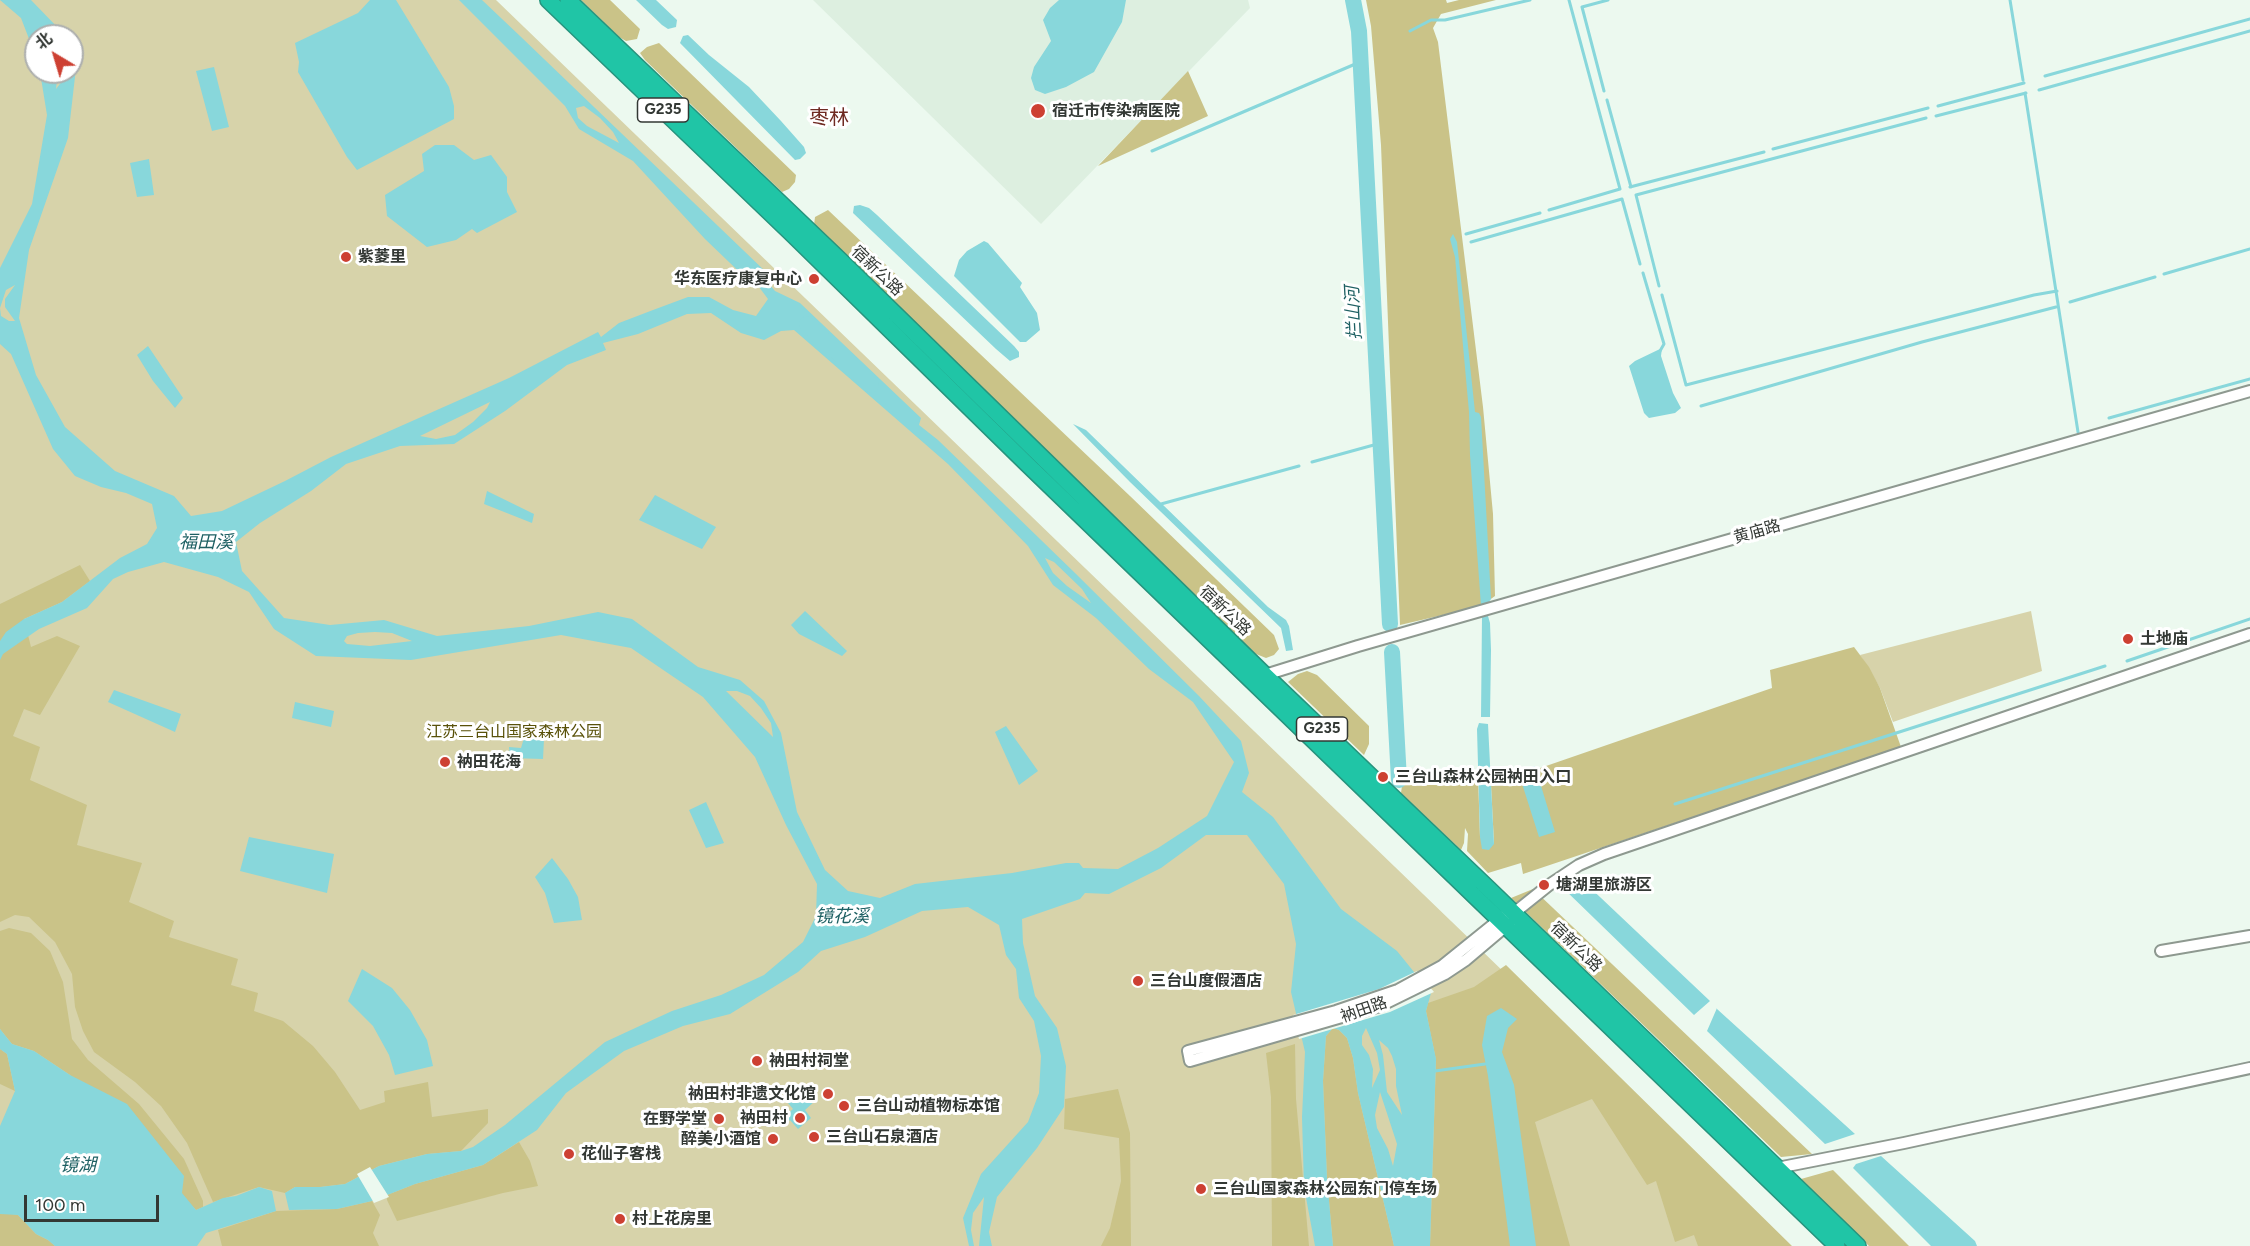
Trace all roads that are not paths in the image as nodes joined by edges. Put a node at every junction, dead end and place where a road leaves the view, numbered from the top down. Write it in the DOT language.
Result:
graph roads {
  1 [pos="548,0"];
  2 [pos="568,0"];
  3 [pos="2250,391"];
  4 [pos="2250,634"];
  5 [pos="1265,675"];
  6 [pos="1510,917"];
  7 [pos="2250,936"];
  8 [pos="2161,951"];
  9 [pos="1189,1056"];
  10 [pos="2250,1068"];
  11 [pos="1777,1168"];
  12 [pos="1837,1246"];
  13 [pos="1858,1246"];
  1 -- 6 [label="highway, 宿新公路 / G235"];
  2 -- 5 [label="highway, 宿新公路 / G235"];
  3 -- 5 [label="street, 黄庙路"];
  4 -- 6 [label="street, 衲田路"];
  5 -- 6 [label="highway, 宿新公路 / G235"];
  6 -- 9 [label="street, 衲田路"];
  6 -- 11 [label="highway, 宿新公路 / G235"];
  6 -- 12 [label="highway, 宿新公路"];
  7 -- 8 [label="street"];
  10 -- 11 [label="street"];
  11 -- 13 [label="highway, 宿新公路 / G235"];
}
